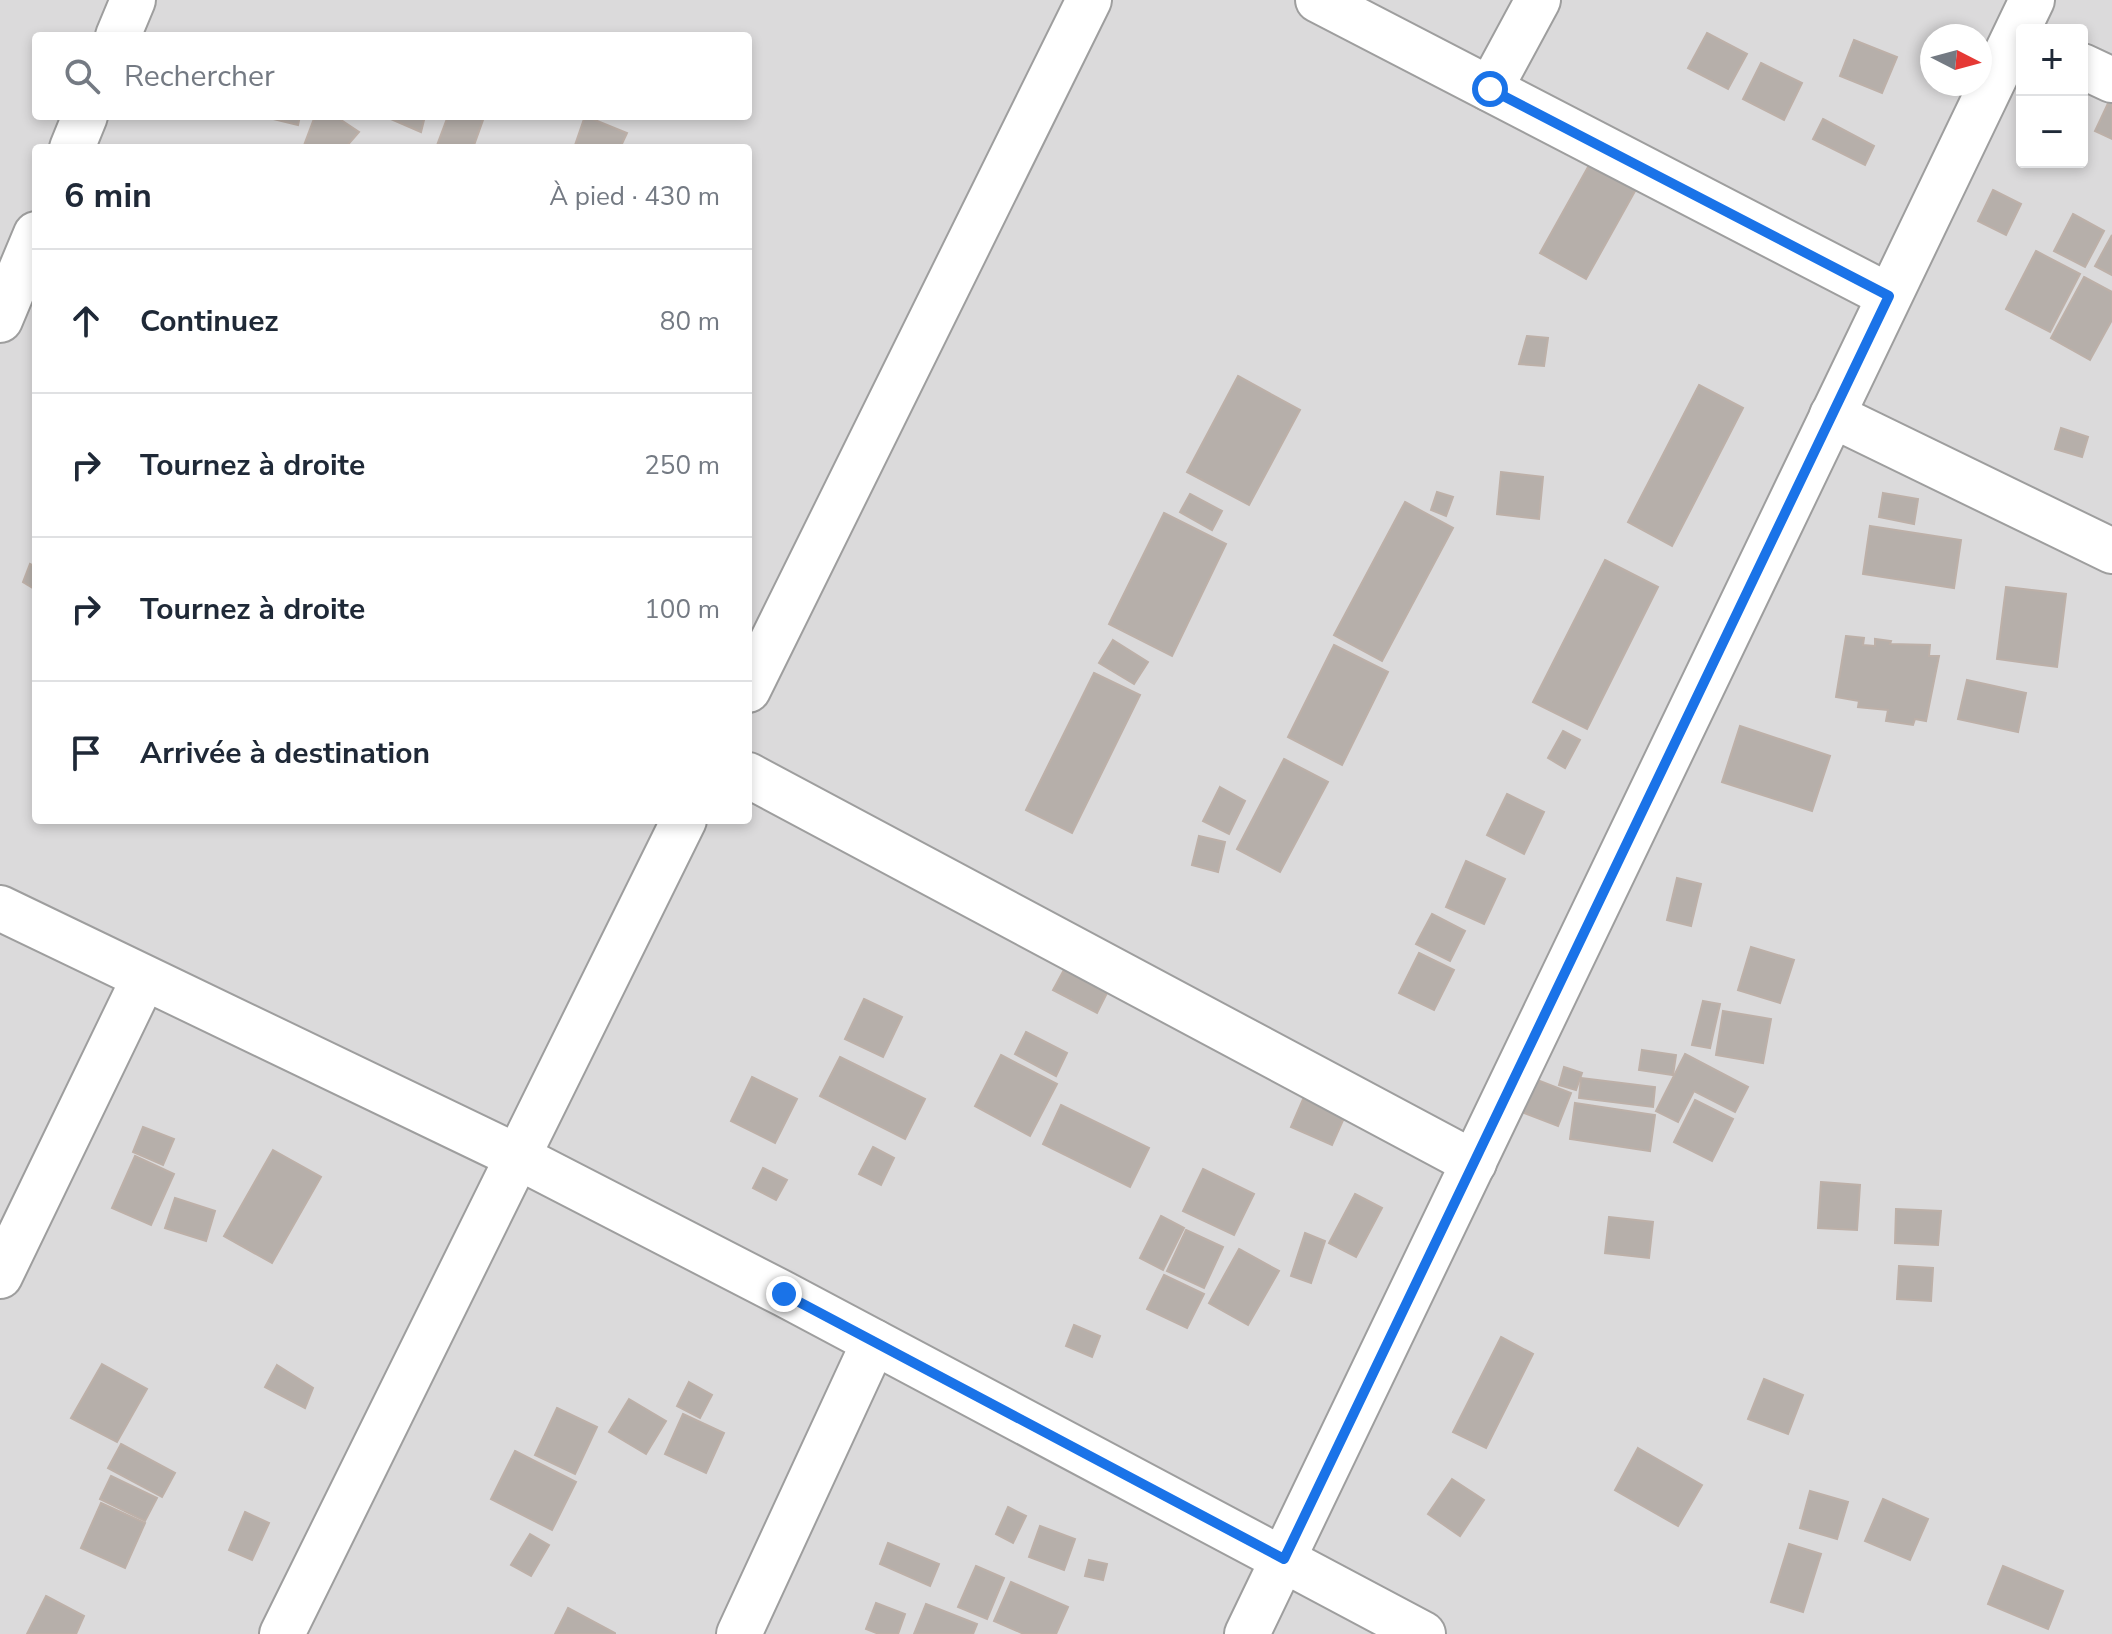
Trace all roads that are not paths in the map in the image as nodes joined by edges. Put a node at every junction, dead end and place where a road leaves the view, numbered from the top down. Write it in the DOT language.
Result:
graph roads {
  1 [pos="133,0"];
  2 [pos="1089,0"];
  3 [pos="1318,0"];
  4 [pos="1538,0"];
  5 [pos="120,32"];
  6 [pos="2016,38"];
  7 [pos="2088,69"];
  8 [pos="2112,80"];
  9 [pos="1490,89"];
  10 [pos="83,120"];
  11 [pos="74,144"];
  12 [pos="32,244"];
  13 [pos="1889,296"];
  14 [pos="0,320"];
  15 [pos="1832,415"];
  16 [pos="2112,551"];
  17 [pos="752,682"];
  18 [pos="752,777"];
  19 [pos="682,824"];
  20 [pos="0,908"];
  21 [pos="144,978"];
  22 [pos="518,1157"];
  23 [pos="1474,1163"];
  24 [pos="0,1276"];
  25 [pos="874,1342"];
  26 [pos="1284,1559"];
  27 [pos="282,1634"];
  28 [pos="739,1634"];
  29 [pos="1247,1634"];
  30 [pos="1423,1634"];
  1 -- 5 [label="street"];
  2 -- 17 [label="street"];
  3 -- 9 [label="street"];
  4 -- 9 [label="street"];
  6 -- 13 [label="street"];
  7 -- 8 [label="street"];
  9 -- 13 [label="street"];
  10 -- 11 [label="street"];
  12 -- 14 [label="street"];
  13 -- 15 [label="street"];
  15 -- 16 [label="street"];
  15 -- 23 [label="street"];
  18 -- 23 [label="street"];
  19 -- 22 [label="street"];
  20 -- 21 [label="street"];
  21 -- 22 [label="street"];
  21 -- 24 [label="street"];
  22 -- 25 [label="street"];
  22 -- 27 [label="street"];
  23 -- 26 [label="street"];
  25 -- 26 [label="street"];
  25 -- 28 [label="street"];
  26 -- 29 [label="street"];
  26 -- 30 [label="street"];
}
